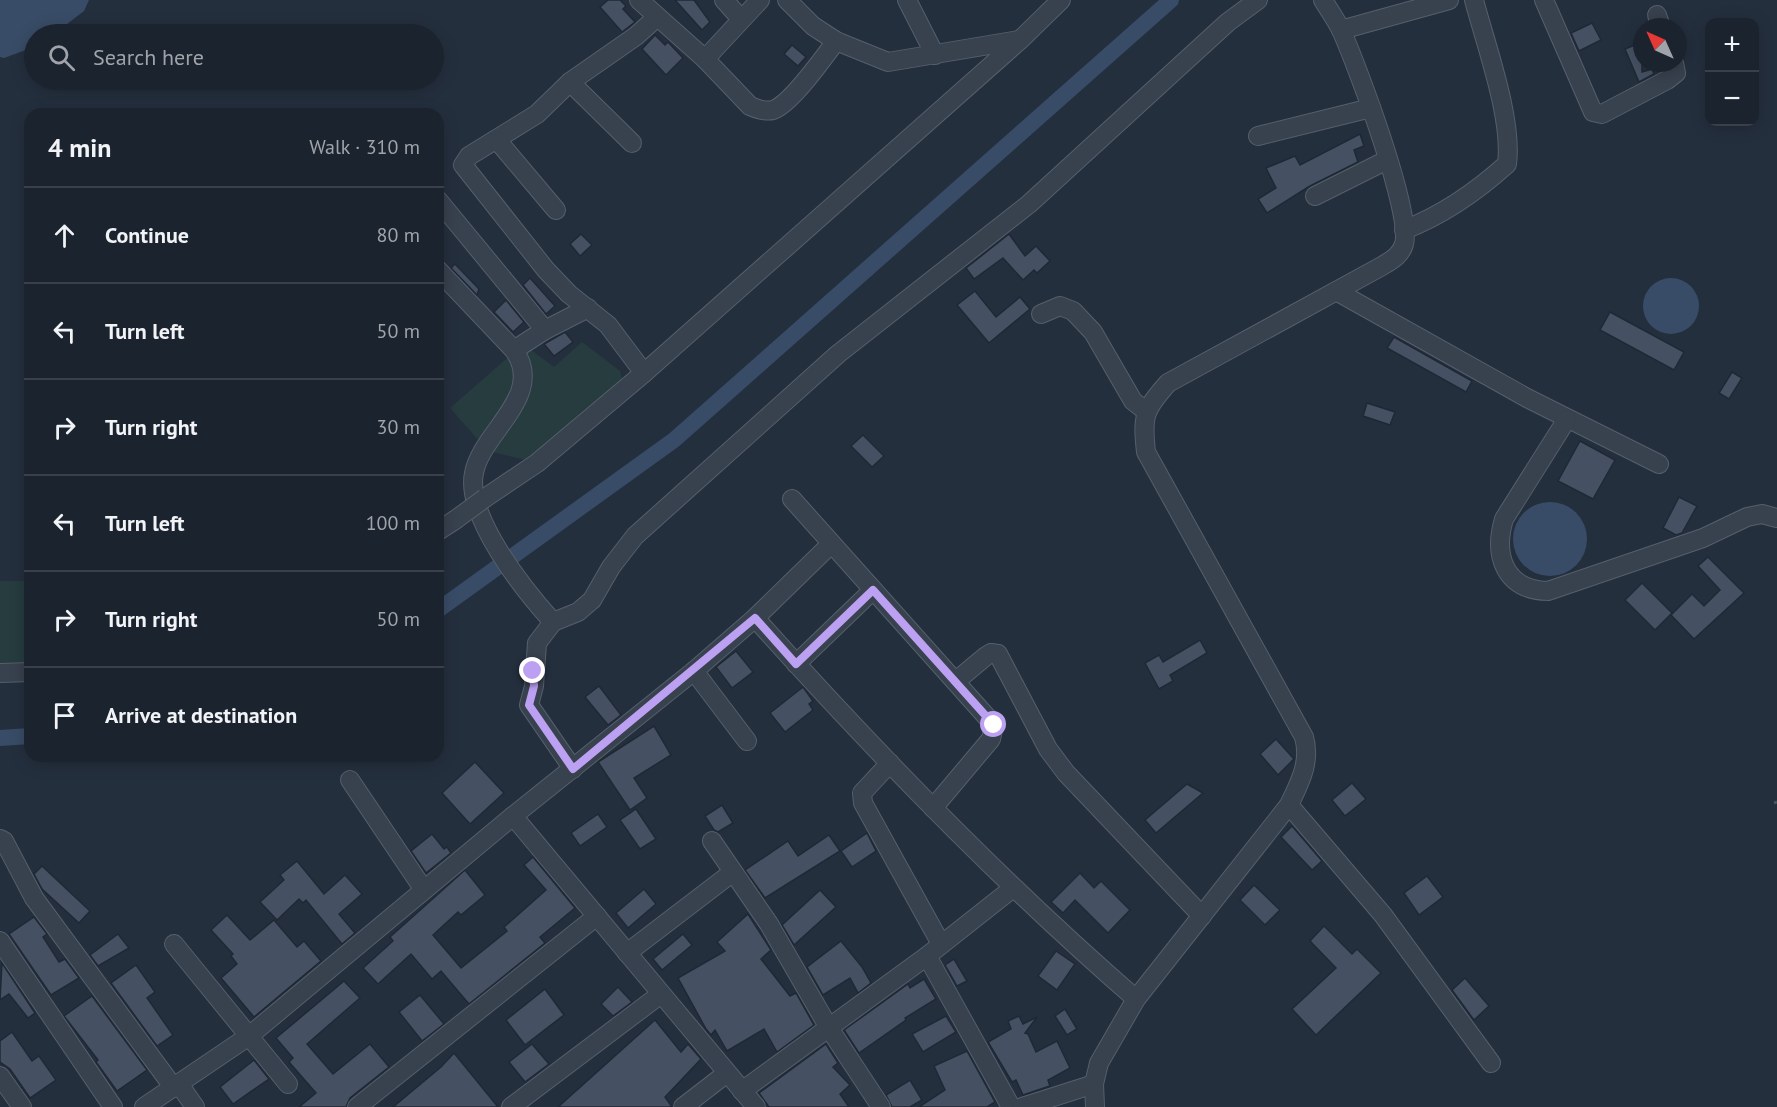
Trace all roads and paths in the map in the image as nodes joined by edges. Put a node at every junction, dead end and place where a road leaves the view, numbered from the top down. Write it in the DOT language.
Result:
graph roads {
  1 [pos="639,0"];
  2 [pos="724,0"];
  3 [pos="760,0"];
  4 [pos="787,0"];
  5 [pos="907,0"];
  6 [pos="1061,0"];
  7 [pos="1258,0"];
  8 [pos="1323,0"];
  9 [pos="1449,0"];
  10 [pos="1474,0"];
  11 [pos="1544,0"];
  12 [pos="656,18"];
  13 [pos="741,19"];
  14 [pos="1341,30"];
  15 [pos="1020,40"];
  16 [pos="836,41"];
  17 [pos="935,55"];
  18 [pos="705,59"];
  19 [pos="1676,72"];
  20 [pos="567,86"];
  21 [pos="1371,108"];
  22 [pos="598,124"];
  23 [pos="1258,136"];
  24 [pos="497,140"];
  25 [pos="632,143"];
  26 [pos="1387,160"];
  27 [pos="1315,196"];
  28 [pos="444,207"];
  29 [pos="556,210"];
  30 [pos="1404,230"];
  31 [pos="444,276"];
  32 [pos="1336,291"];
  33 [pos="588,308"];
  34 [pos="1041,314"];
  35 [pos="545,330"];
  36 [pos="514,351"];
  37 [pos="644,373"];
  38 [pos="1147,412"];
  39 [pos="1567,419"];
  40 [pos="1659,464"];
  41 [pos="792,499"];
  42 [pos="1777,518"];
  43 [pos="444,527"];
  44 [pos="831,543"];
  45 [pos="873,590"];
  46 [pos="755,618"];
  47 [pos="553,622"];
  48 [pos="796,664"];
  49 [pos="694,671"];
  50 [pos="24,672"];
  51 [pos="0,674"];
  52 [pos="956,681"];
  53 [pos="747,741"];
  54 [pos="890,763"];
  55 [pos="573,769"];
  56 [pos="350,780"];
  57 [pos="1290,805"];
  58 [pos="933,808"];
  59 [pos="513,816"];
  60 [pos="0,838"];
  61 [pos="712,841"];
  62 [pos="733,872"];
  63 [pos="1012,888"];
  64 [pos="424,890"];
  65 [pos="597,916"];
  66 [pos="1202,916"];
  67 [pos="0,941"];
  68 [pos="174,944"];
  69 [pos="934,950"];
  70 [pos="627,953"];
  71 [pos="661,994"];
  72 [pos="1137,999"];
  73 [pos="829,1028"];
  74 [pos="249,1036"];
  75 [pos="1491,1063"];
  76 [pos="727,1073"];
  77 [pos="0,1076"];
  78 [pos="288,1084"];
  79 [pos="1094,1084"];
  80 [pos="177,1086"];
  81 [pos="742,1091"];
  82 [pos="14,1104"];
  83 [pos="113,1107"];
  84 [pos="144,1107"];
  85 [pos="195,1107"];
  86 [pos="357,1107"];
  87 [pos="511,1107"];
  88 [pos="683,1107"];
  89 [pos="756,1107"];
  90 [pos="881,1107"];
  91 [pos="1011,1107"];
  92 [pos="1022,1107"];
  93 [pos="1095,1107"];
  1 -- 12 [label="street"];
  2 -- 13 [label="street"];
  3 -- 13 [label="street"];
  4 -- 16 [label="street"];
  5 -- 17 [label="street"];
  6 -- 15 [label="street"];
  7 -- 47 [label="street"];
  8 -- 14 [label="street"];
  9 -- 14 [label="street"];
  10 -- 30 [label="street"];
  11 -- 19 [label="street"];
  12 -- 18 [label="street"];
  12 -- 20 [label="street"];
  13 -- 18 [label="street"];
  14 -- 21 [label="street"];
  15 -- 17 [label="street"];
  15 -- 37 [label="street"];
  16 -- 17 [label="street"];
  16 -- 18 [label="street"];
  20 -- 22 [label="street"];
  20 -- 24 [label="street"];
  20 -- 25 [label="street"];
  21 -- 23 [label="street"];
  21 -- 26 [label="street"];
  24 -- 29 [label="street"];
  24 -- 33 [label="street"];
  26 -- 27 [label="street"];
  26 -- 30 [label="street"];
  28 -- 35 [label="street"];
  30 -- 32 [label="street"];
  31 -- 36 [label="street"];
  32 -- 38 [label="street"];
  32 -- 39 [label="street"];
  33 -- 35 [label="street"];
  33 -- 37 [label="street"];
  34 -- 38 [label="street"];
  35 -- 36 [label="street"];
  36 -- 47 [label="street"];
  37 -- 43 [label="street, bridge"];
  38 -- 57 [label="street"];
  39 -- 40 [label="street"];
  39 -- 42 [label="street"];
  41 -- 44 [label="street"];
  44 -- 45 [label="street"];
  44 -- 46 [label="street"];
  45 -- 48 [label="street"];
  45 -- 52 [label="street"];
  46 -- 48 [label="street"];
  46 -- 49 [label="street"];
  47 -- 55 [label="street"];
  48 -- 54 [label="street"];
  49 -- 53 [label="street"];
  49 -- 55 [label="street"];
  50 -- 51 [label="street"];
  52 -- 58 [label="street"];
  52 -- 66 [label="street"];
  54 -- 58 [label="street"];
  54 -- 69 [label="street"];
  55 -- 59 [label="street"];
  56 -- 64 [label="street"];
  57 -- 66 [label="street"];
  57 -- 75 [label="street"];
  58 -- 63 [label="street"];
  59 -- 64 [label="street"];
  59 -- 65 [label="street"];
  60 -- 80 [label="street"];
  61 -- 62 [label="street"];
  62 -- 70 [label="street"];
  62 -- 73 [label="street"];
  63 -- 69 [label="street"];
  63 -- 72 [label="street"];
  64 -- 74 [label="street"];
  65 -- 70 [label="street"];
  65 -- 86 [label="street"];
  66 -- 72 [label="street"];
  67 -- 83 [label="street"];
  68 -- 74 [label="street"];
  69 -- 73 [label="street"];
  69 -- 91 [label="street"];
  70 -- 71 [label="street"];
  71 -- 76 [label="street"];
  71 -- 87 [label="street"];
  72 -- 79 [label="street"];
  73 -- 81 [label="street"];
  73 -- 90 [label="street"];
  74 -- 78 [label="street"];
  74 -- 80 [label="street"];
  76 -- 81 [label="street"];
  76 -- 88 [label="street"];
  77 -- 82 [label="street"];
  79 -- 92 [label="street"];
  79 -- 93 [label="street"];
  80 -- 84 [label="street"];
  80 -- 85 [label="street"];
  81 -- 89 [label="street"];
}
